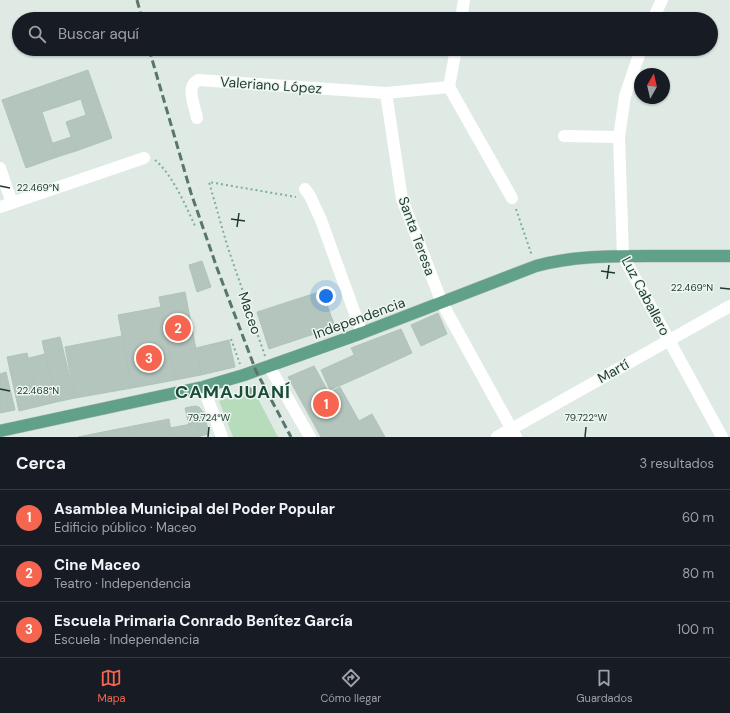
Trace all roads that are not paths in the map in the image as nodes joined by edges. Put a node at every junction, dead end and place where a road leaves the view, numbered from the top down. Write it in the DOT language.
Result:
graph roads {
  1 [pos="464,0"];
  2 [pos="662,0"];
  3 [pos="462,12"];
  4 [pos="656,12"];
  5 [pos="455,56"];
  6 [pos="639,56"];
  7 [pos="449,87"];
  8 [pos="386,93"];
  9 [pos="197,118"];
  10 [pos="564,136"];
  11 [pos="619,137"];
  12 [pos="144,158"];
  13 [pos="0,168"];
  14 [pos="305,188"];
  15 [pos="512,198"];
  16 [pos="6,205"];
  17 [pos="623,256"];
  18 [pos="730,256"];
  19 [pos="442,303"];
  20 [pos="730,306"];
  21 [pos="362,333"];
  22 [pos="669,340"];
  23 [pos="269,366"];
  24 [pos="203,387"];
  25 [pos="0,431"];
  26 [pos="513,433"];
  27 [pos="222,437"];
  28 [pos="310,437"];
  29 [pos="497,437"];
  30 [pos="722,437"];
  1 -- 3 [label="street"];
  2 -- 4 [label="street"];
  5 -- 7 [label="street"];
  6 -- 11 [label="street, Luz Caballero"];
  7 -- 8 [label="street"];
  7 -- 15 [label="street"];
  8 -- 9 [label="street, Valeriano López"];
  8 -- 19 [label="street, Santa Teresa"];
  10 -- 11 [label="street"];
  11 -- 17 [label="street, Luz Caballero"];
  12 -- 16 [label="street"];
  13 -- 16 [label="street"];
  14 -- 21 [label="street"];
  17 -- 18 [label="main road, Independencia"];
  17 -- 19 [label="main road, Independencia"];
  17 -- 22 [label="street, Luz Caballero"];
  19 -- 21 [label="main road, Independencia"];
  19 -- 26 [label="street, Santa Teresa"];
  20 -- 22 [label="street, Martí"];
  21 -- 23 [label="main road, Independencia"];
  22 -- 26 [label="street, Martí"];
  22 -- 30 [label="street, Luz Caballero"];
  23 -- 24 [label="main road, Independencia"];
  23 -- 28 [label="street"];
  24 -- 25 [label="main road, Independencia"];
  24 -- 27 [label="street"];
  26 -- 29 [label="street, Martí"];
}
